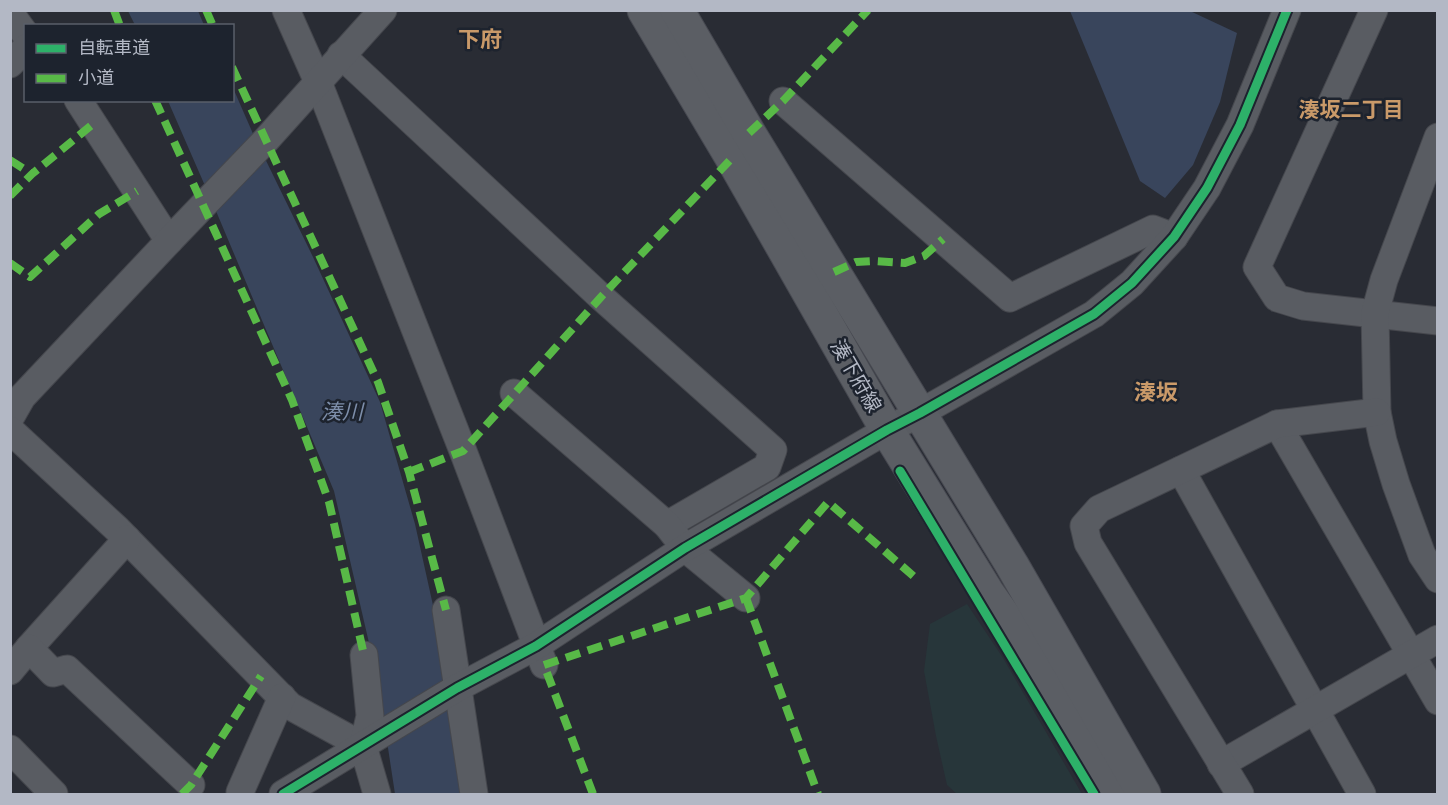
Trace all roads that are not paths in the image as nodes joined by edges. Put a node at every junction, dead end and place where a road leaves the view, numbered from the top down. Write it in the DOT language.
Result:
graph roads {
  1 [pos="286,10"];
  2 [pos="383,10"];
  3 [pos="644,10"];
  4 [pos="677,10"];
  5 [pos="1374,10"];
  6 [pos="1284,12"];
  7 [pos="10,13"];
  8 [pos="24,31"];
  9 [pos="24,50"];
  10 [pos="341,55"];
  11 [pos="10,64"];
  12 [pos="318,82"];
  13 [pos="783,101"];
  14 [pos="79,102"];
  15 [pos="1437,137"];
  16 [pos="1174,237"];
  17 [pos="169,241"];
  18 [pos="1375,313"];
  19 [pos="1437,321"];
  20 [pos="514,393"];
  21 [pos="1377,412"];
  22 [pos="920,413"];
  23 [pos="10,418"];
  24 [pos="1277,423"];
  25 [pos="10,429"];
  26 [pos="887,430"];
  27 [pos="1181,470"];
  28 [pos="667,525"];
  29 [pos="127,539"];
  30 [pos="685,548"];
  31 [pos="1437,579"];
  32 [pos="746,598"];
  33 [pos="446,610"];
  34 [pos="1437,639"];
  35 [pos="29,648"];
  36 [pos="1410,654"];
  37 [pos="364,655"];
  38 [pos="540,655"];
  39 [pos="10,671"];
  40 [pos="457,688"];
  41 [pos="282,697"];
  42 [pos="1437,701"];
  43 [pos="1315,710"];
  44 [pos="363,746"];
  45 [pos="10,749"];
  46 [pos="1221,764"];
  47 [pos="191,785"];
  48 [pos="54,795"];
  49 [pos="241,795"];
  50 [pos="283,795"];
  51 [pos="377,795"];
  52 [pos="474,795"];
  53 [pos="1117,795"];
  54 [pos="1144,795"];
  55 [pos="1240,795"];
  56 [pos="1362,795"];
  1 -- 12 [label="street"];
  2 -- 10 [label="street"];
  3 -- 26 [label="main road, 湊下府線"];
  4 -- 22 [label="main road, 湊下府線"];
  5 -- 18 [label="street"];
  6 -- 16 [label="street"];
  7 -- 8 [label="street"];
  9 -- 11 [label="street"];
  10 -- 12 [label="street"];
  10 -- 28 [label="street"];
  12 -- 17 [label="street"];
  12 -- 38 [label="street"];
  13 -- 16 [label="street"];
  14 -- 17 [label="street"];
  15 -- 18 [label="street"];
  16 -- 22 [label="street"];
  17 -- 23 [label="street"];
  18 -- 19 [label="street"];
  18 -- 21 [label="street"];
  20 -- 28 [label="street"];
  21 -- 24 [label="street"];
  21 -- 31 [label="street"];
  22 -- 26 [label="street"];
  22 -- 54 [label="main road, 湊下府線"];
  24 -- 27 [label="street"];
  24 -- 36 [label="street"];
  25 -- 29 [label="street"];
  26 -- 30 [label="street"];
  26 -- 53 [label="main road, 湊下府線"];
  27 -- 43 [label="street"];
  27 -- 46 [label="street"];
  28 -- 30 [label="street"];
  29 -- 35 [label="street"];
  29 -- 41 [label="street"];
  30 -- 32 [label="street"];
  30 -- 38 [label="street"];
  33 -- 40 [label="street"];
  34 -- 36 [label="street"];
  35 -- 39 [label="street"];
  35 -- 47 [label="street"];
  36 -- 42 [label="street"];
  36 -- 43 [label="street"];
  37 -- 44 [label="street"];
  38 -- 40 [label="street"];
  40 -- 44 [label="street"];
  40 -- 52 [label="street"];
  41 -- 44 [label="street"];
  41 -- 49 [label="street"];
  43 -- 46 [label="street"];
  43 -- 56 [label="street"];
  44 -- 50 [label="street"];
  44 -- 51 [label="street"];
  45 -- 48 [label="street"];
  46 -- 55 [label="street"];
}
